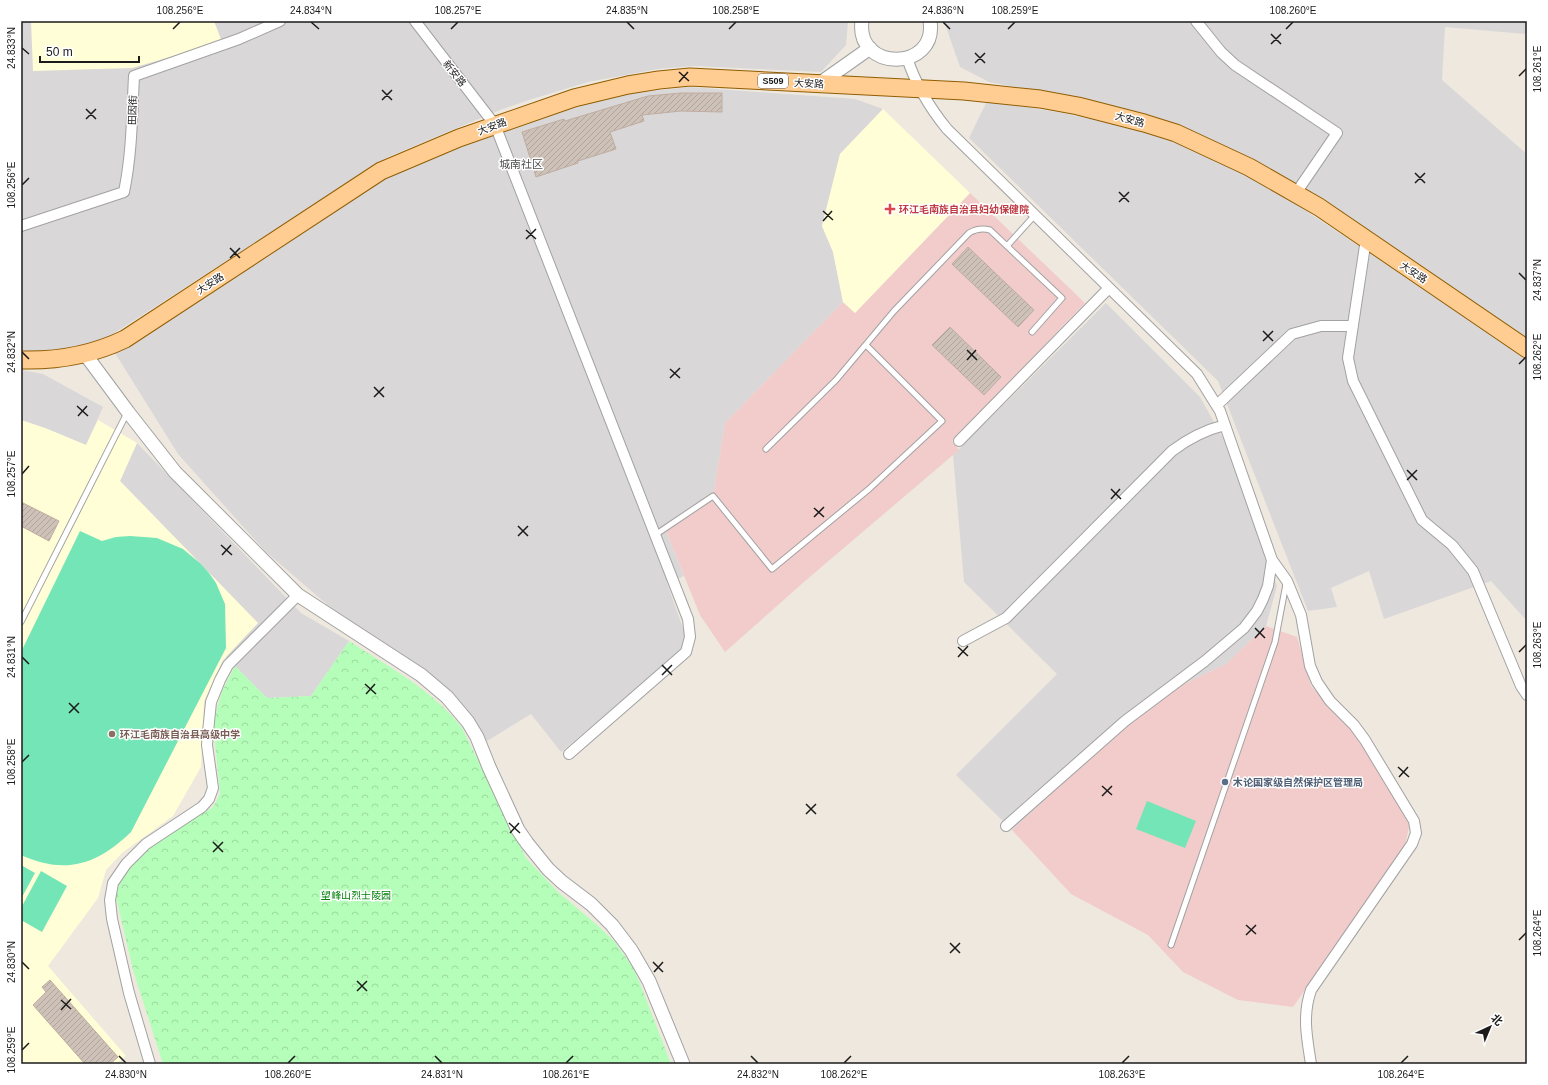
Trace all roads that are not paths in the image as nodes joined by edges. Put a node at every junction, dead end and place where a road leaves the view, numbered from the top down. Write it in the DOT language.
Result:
graph roads {
  1 [pos="280,21"];
  2 [pos="415,21"];
  3 [pos="862,21"];
  4 [pos="930,21"];
  5 [pos="1196,21"];
  6 [pos="870,48"];
  7 [pos="907,58"];
  8 [pos="819,84"];
  9 [pos="920,89"];
  10 [pos="494,125"];
  11 [pos="1296,193"];
  12 [pos="1035,215"];
  13 [pos="21,226"];
  14 [pos="1366,239"];
  15 [pos="1007,246"];
  16 [pos="1109,288"];
  17 [pos="1353,326"];
  18 [pos="1032,332"];
  19 [pos="866,345"];
  20 [pos="1527,349"];
  21 [pos="85,354"];
  22 [pos="21,360"];
  23 [pos="1217,405"];
  24 [pos="128,412"];
  25 [pos="1225,425"];
  26 [pos="959,441"];
  27 [pos="766,450"];
  28 [pos="655,534"];
  29 [pos="1272,560"];
  30 [pos="1287,581"];
  31 [pos="298,595"];
  32 [pos="21,622"];
  33 [pos="963,642"];
  34 [pos="1527,695"];
  35 [pos="569,754"];
  36 [pos="1006,826"];
  37 [pos="1171,945"];
  38 [pos="150,1064"];
  39 [pos="683,1064"];
  40 [pos="1311,1064"];
  1 -- 13 [label="street, 田因街"];
  2 -- 10 [label="street, 新安路"];
  3 -- 6 [label="street"];
  4 -- 7 [label="street"];
  5 -- 11 [label="street"];
  6 -- 7 [label="street"];
  6 -- 8 [label="street"];
  7 -- 9 [label="street"];
  8 -- 9 [label="main road, 大安路 / S509"];
  8 -- 10 [label="main road, 大安路 / S509"];
  9 -- 11 [label="main road, 大安路 / S509"];
  9 -- 12 [label="street"];
  10 -- 21 [label="main road, 大安路 / S509"];
  10 -- 28 [label="street, 新安路"];
  11 -- 14 [label="main road, 大安路 / S509"];
  12 -- 15 [label="lane"];
  12 -- 16 [label="street"];
  14 -- 17 [label="street"];
  14 -- 20 [label="main road, 大安路 / S509"];
  15 -- 18 [label="lane"];
  15 -- 19 [label="lane"];
  16 -- 23 [label="street"];
  16 -- 26 [label="street"];
  17 -- 23 [label="street"];
  17 -- 34 [label="street"];
  19 -- 27 [label="lane"];
  19 -- 28 [label="lane"];
  21 -- 22 [label="main road, 大安路 / S509"];
  21 -- 24 [label="street"];
  23 -- 25 [label="street"];
  24 -- 31 [label="street"];
  24 -- 32 [label="lane"];
  25 -- 29 [label="street"];
  25 -- 33 [label="street"];
  28 -- 35 [label="street, 新安路"];
  29 -- 30 [label="street"];
  29 -- 36 [label="street"];
  30 -- 37 [label="lane"];
  30 -- 40 [label="street"];
  31 -- 38 [label="street"];
  31 -- 39 [label="street"];
}
